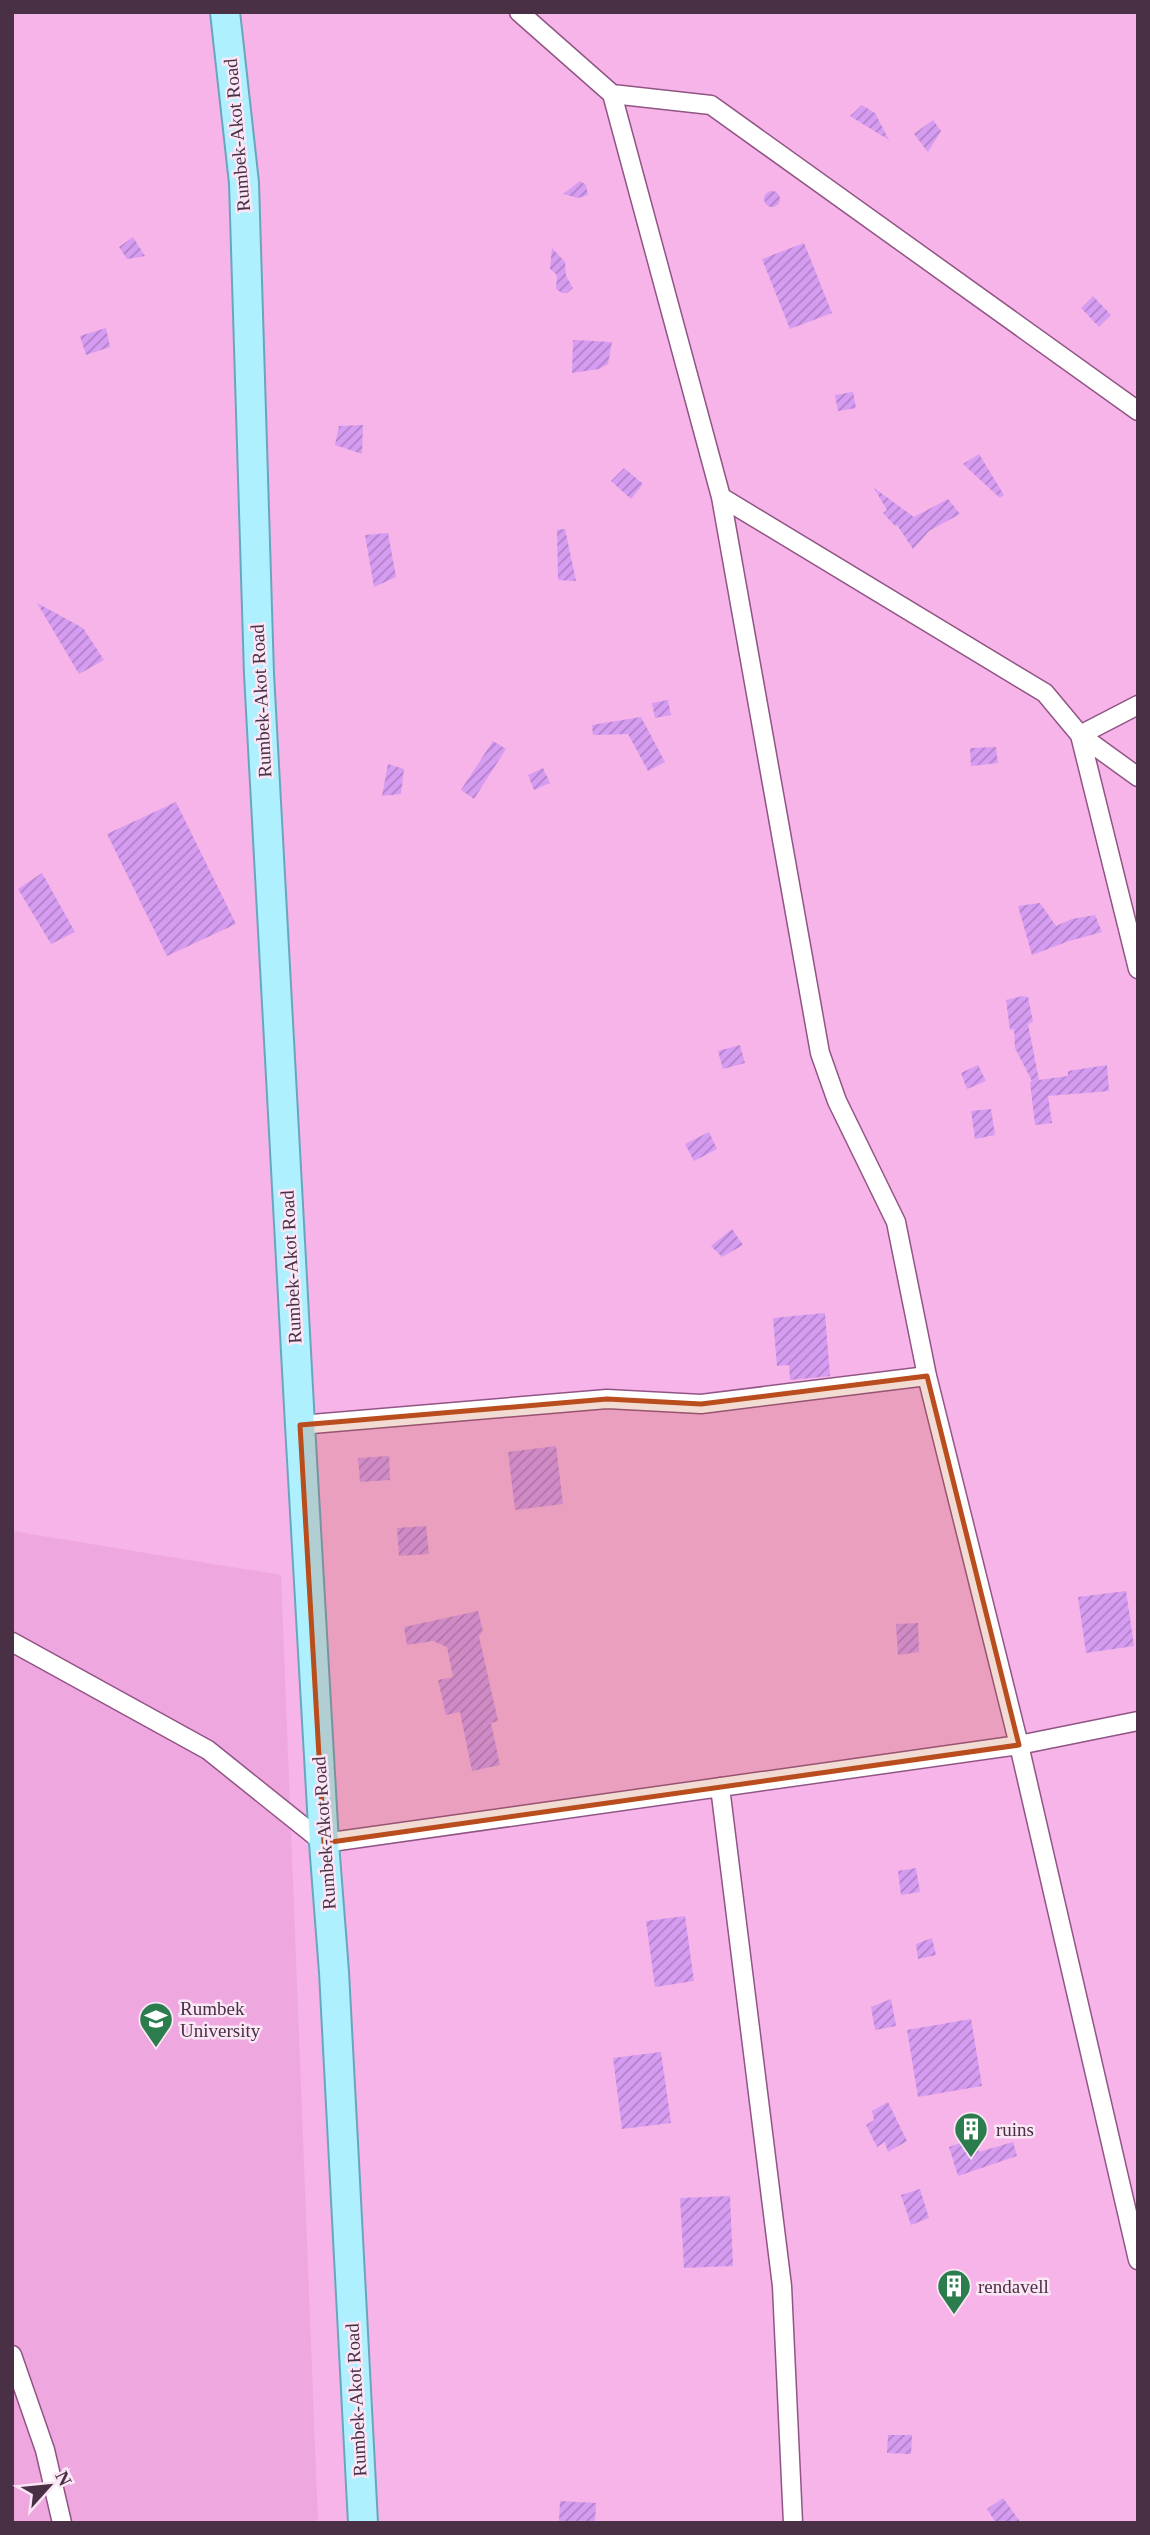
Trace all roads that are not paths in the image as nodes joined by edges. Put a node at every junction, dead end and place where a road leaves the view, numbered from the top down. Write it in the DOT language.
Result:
graph roads {
  1 [pos="225,12"];
  2 [pos="519,12"];
  3 [pos="612,94"];
  4 [pos="1138,411"];
  5 [pos="721,497"];
  6 [pos="1138,705"];
  7 [pos="1080,735"];
  8 [pos="1138,777"];
  9 [pos="1138,970"];
  10 [pos="927,1376"];
  11 [pos="299,1425"];
  12 [pos="12,1642"];
  13 [pos="1138,1721"];
  14 [pos="1019,1745"];
  15 [pos="720,1787"];
  16 [pos="324,1843"];
  17 [pos="1138,2260"];
  18 [pos="12,2355"];
  19 [pos="62,2523"];
  20 [pos="363,2523"];
  21 [pos="793,2523"];
  1 -- 11 [label="main road, Rumbek-Akot Road"];
  2 -- 3 [label="street"];
  3 -- 4 [label="street"];
  3 -- 5 [label="street"];
  5 -- 7 [label="street"];
  5 -- 10 [label="street"];
  6 -- 7 [label="street"];
  7 -- 8 [label="street"];
  7 -- 9 [label="street"];
  10 -- 11 [label="street"];
  10 -- 14 [label="street"];
  11 -- 16 [label="main road, Rumbek-Akot Road"];
  12 -- 16 [label="street"];
  13 -- 14 [label="street"];
  14 -- 15 [label="street"];
  14 -- 17 [label="street"];
  15 -- 16 [label="street"];
  15 -- 21 [label="street"];
  16 -- 20 [label="main road, Rumbek-Akot Road"];
  18 -- 19 [label="street"];
}
